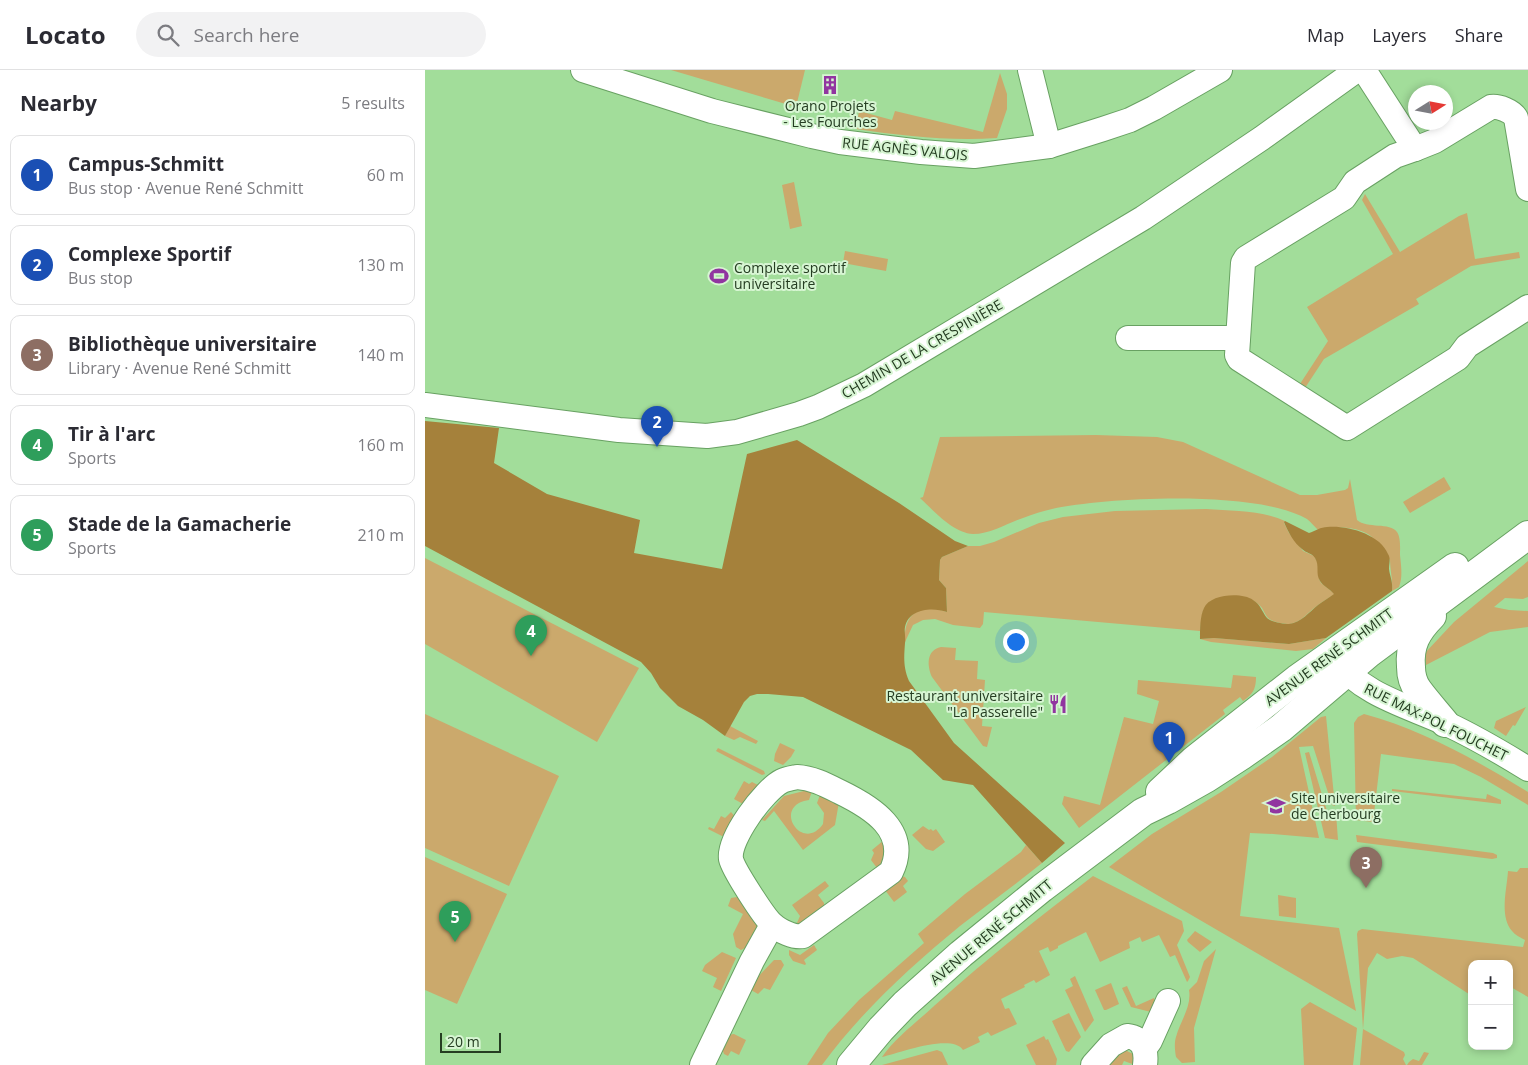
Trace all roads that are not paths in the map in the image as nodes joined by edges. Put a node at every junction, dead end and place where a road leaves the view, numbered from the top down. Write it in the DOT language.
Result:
graph roads {
  1 [pos="583,70"];
  2 [pos="1030,70"];
  3 [pos="1220,70"];
  4 [pos="1357,70"];
  5 [pos="1364,70"];
  6 [pos="1049,146"];
  7 [pos="1415,149"];
  8 [pos="1528,189"];
  9 [pos="1528,307"];
  10 [pos="1129,338"];
  11 [pos="1238,338"];
  12 [pos="425,405"];
  13 [pos="1528,516"];
  14 [pos="1528,536"];
  15 [pos="1467,582"];
  16 [pos="1338,664"];
  17 [pos="1445,723"];
  18 [pos="1528,769"];
  19 [pos="772,925"];
  20 [pos="1168,1001"];
  21 [pos="1145,1056"];
  22 [pos="702,1065"];
  23 [pos="851,1065"];
  24 [pos="1093,1065"];
  1 -- 6 [label="street, RUE AGNÈS VALOIS"];
  2 -- 6 [label="street"];
  3 -- 6 [label="street, RUE AGNÈS VALOIS"];
  4 -- 12 [label="street, CHEMIN DE LA CRESPINIÈRE"];
  5 -- 7 [label="street"];
  7 -- 8 [label="street"];
  7 -- 11 [label="street"];
  9 -- 11 [label="street"];
  10 -- 11 [label="street"];
  13 -- 16 [label="main road, AVENUE RENÉ SCHMITT"];
  14 -- 15 [label="main road, AVENUE RENÉ SCHMITT"];
  15 -- 16 [label="main road, AVENUE RENÉ SCHMITT"];
  15 -- 17 [label="main road"];
  16 -- 17 [label="street, RUE MAX-POL FOUCHET"];
  16 -- 23 [label="main road, AVENUE RENÉ SCHMITT"];
  17 -- 18 [label="street, RUE MAX-POL FOUCHET"];
  19 -- 19 [label="street"];
  19 -- 22 [label="street"];
  20 -- 21 [label="street"];
  21 -- 24 [label="street"];
}
